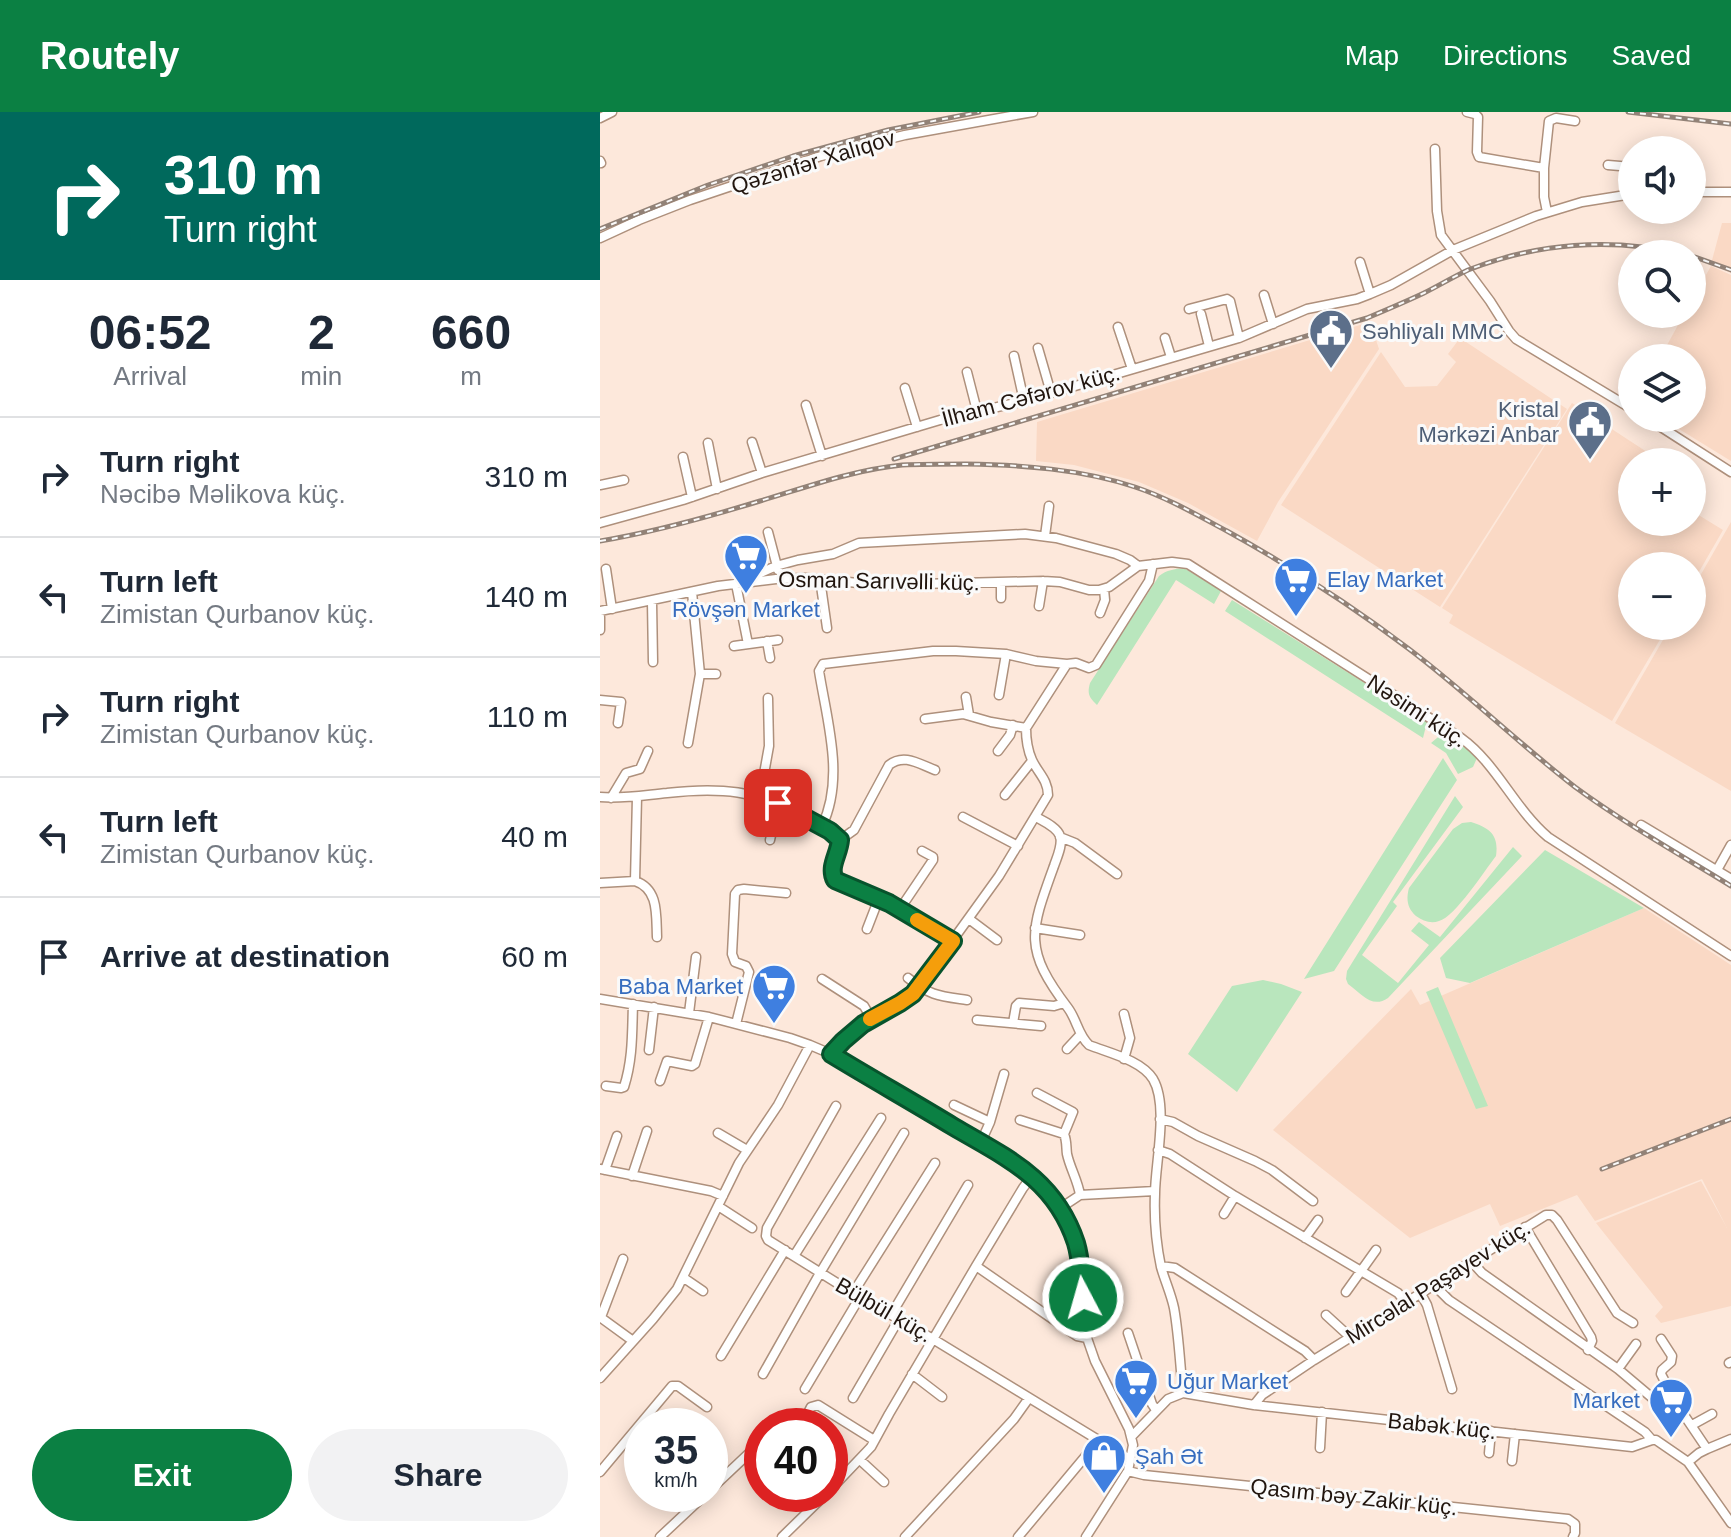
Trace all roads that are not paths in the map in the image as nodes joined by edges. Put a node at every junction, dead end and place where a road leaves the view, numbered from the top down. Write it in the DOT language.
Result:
graph roads {
  1 [pos="612,112"];
  2 [pos="1033,112"];
  3 [pos="1467,112"];
  4 [pos="600,118"];
  5 [pos="1575,121"];
  6 [pos="1435,149"];
  7 [pos="1608,165"];
  8 [pos="1618,166"];
  9 [pos="1544,168"];
  10 [pos="1706,192"];
  11 [pos="1731,192"];
  12 [pos="1618,196"];
  13 [pos="1547,212"];
  14 [pos="600,238"];
  15 [pos="1453,250"];
  16 [pos="1360,262"];
  17 [pos="1370,294"];
  18 [pos="1264,295"];
  19 [pos="1189,309"];
  20 [pos="1201,314"];
  21 [pos="1273,324"];
  22 [pos="1118,327"];
  23 [pos="1165,338"];
  24 [pos="1239,338"];
  25 [pos="1209,346"];
  26 [pos="1038,348"];
  27 [pos="1014,356"];
  28 [pos="1171,357"];
  29 [pos="1132,369"];
  30 [pos="967,372"];
  31 [pos="905,388"];
  32 [pos="1051,393"];
  33 [pos="1618,400"];
  34 [pos="1024,401"];
  35 [pos="806,405"];
  36 [pos="977,411"];
  37 [pos="917,427"];
  38 [pos="1669,432"];
  39 [pos="752,442"];
  40 [pos="708,443"];
  41 [pos="822,456"];
  42 [pos="683,457"];
  43 [pos="1731,472"];
  44 [pos="762,473"];
  45 [pos="624,480"];
  46 [pos="600,485"];
  47 [pos="717,489"];
  48 [pos="692,497"];
  49 [pos="1049,506"];
  50 [pos="600,523"];
  51 [pos="768,532"];
  52 [pos="1045,536"];
  53 [pos="1153,564"];
  54 [pos="776,566"];
  55 [pos="1138,566"];
  56 [pos="606,569"];
  57 [pos="780,579"];
  58 [pos="820,579"];
  59 [pos="1043,581"];
  60 [pos="1001,582"];
  61 [pos="736,584"];
  62 [pos="1104,589"];
  63 [pos="692,592"];
  64 [pos="1001,598"];
  65 [pos="652,602"];
  66 [pos="1039,606"];
  67 [pos="612,609"];
  68 [pos="1100,613"];
  69 [pos="600,614"];
  70 [pos="827,628"];
  71 [pos="600,630"];
  72 [pos="778,640"];
  73 [pos="767,641"];
  74 [pos="748,644"];
  75 [pos="734,646"];
  76 [pos="1006,654"];
  77 [pos="770,658"];
  78 [pos="653,662"];
  79 [pos="1067,664"];
  80 [pos="700,674"];
  81 [pos="716,674"];
  82 [pos="999,695"];
  83 [pos="966,697"];
  84 [pos="768,698"];
  85 [pos="600,700"];
  86 [pos="969,715"];
  87 [pos="925,719"];
  88 [pos="618,723"];
  89 [pos="1013,725"];
  90 [pos="1026,728"];
  91 [pos="688,743"];
  92 [pos="648,751"];
  93 [pos="998,751"];
  94 [pos="1032,761"];
  95 [pos="935,770"];
  96 [pos="1005,795"];
  97 [pos="760,796"];
  98 [pos="600,797"];
  99 [pos="637,797"];
  100 [pos="611,798"];
  101 [pos="778,803"];
  102 [pos="963,817"];
  103 [pos="1036,817"];
  104 [pos="1641,825"];
  105 [pos="822,826"];
  106 [pos="1060,837"];
  107 [pos="770,840"];
  108 [pos="840,840"];
  109 [pos="1731,845"];
  110 [pos="1018,846"];
  111 [pos="922,851"];
  112 [pos="1717,870"];
  113 [pos="1117,874"];
  114 [pos="1731,879"];
  115 [pos="635,881"];
  116 [pos="600,883"];
  117 [pos="786,893"];
  118 [pos="879,898"];
  119 [pos="900,909"];
  120 [pos="969,919"];
  121 [pos="1035,928"];
  122 [pos="867,929"];
  123 [pos="1080,935"];
  124 [pos="657,937"];
  125 [pos="997,940"];
  126 [pos="953,941"];
  127 [pos="1731,956"];
  128 [pos="696,957"];
  129 [pos="908,978"];
  130 [pos="822,979"];
  131 [pos="919,987"];
  132 [pos="600,999"];
  133 [pos="967,1000"];
  134 [pos="1064,1003"];
  135 [pos="633,1004"];
  136 [pos="654,1007"];
  137 [pos="689,1013"];
  138 [pos="1124,1014"];
  139 [pos="709,1017"];
  140 [pos="871,1018"];
  141 [pos="977,1020"];
  142 [pos="1013,1023"];
  143 [pos="736,1024"];
  144 [pos="1041,1026"];
  145 [pos="1080,1035"];
  146 [pos="810,1045"];
  147 [pos="1067,1049"];
  148 [pos="649,1050"];
  149 [pos="831,1054"];
  150 [pos="1124,1059"];
  151 [pos="1004,1074"];
  152 [pos="660,1081"];
  153 [pos="606,1086"];
  154 [pos="1037,1093"];
  155 [pos="954,1105"];
  156 [pos="836,1106"];
  157 [pos="881,1118"];
  158 [pos="1160,1119"];
  159 [pos="1020,1120"];
  160 [pos="990,1122"];
  161 [pos="647,1131"];
  162 [pos="718,1133"];
  163 [pos="904,1133"];
  164 [pos="1064,1134"];
  165 [pos="617,1136"];
  166 [pos="981,1142"];
  167 [pos="747,1150"];
  168 [pos="1158,1150"];
  169 [pos="935,1163"];
  170 [pos="603,1170"];
  171 [pos="632,1176"];
  172 [pos="1032,1176"];
  173 [pos="968,1185"];
  174 [pos="1155,1191"];
  175 [pos="1080,1195"];
  176 [pos="723,1196"];
  177 [pos="1235,1196"];
  178 [pos="1313,1201"];
  179 [pos="718,1206"];
  180 [pos="1059,1209"];
  181 [pos="1224,1214"];
  182 [pos="1318,1220"];
  183 [pos="1525,1227"];
  184 [pos="752,1228"];
  185 [pos="1305,1238"];
  186 [pos="785,1250"];
  187 [pos="1376,1250"];
  188 [pos="794,1256"];
  189 [pos="623,1259"];
  190 [pos="1472,1262"];
  191 [pos="976,1266"];
  192 [pos="1161,1266"];
  193 [pos="1361,1271"];
  194 [pos="820,1273"];
  195 [pos="684,1278"];
  196 [pos="1434,1285"];
  197 [pos="703,1291"];
  198 [pos="1346,1292"];
  199 [pos="1421,1294"];
  200 [pos="857,1295"];
  201 [pos="1406,1303"];
  202 [pos="1326,1315"];
  203 [pos="600,1317"];
  204 [pos="895,1317"];
  205 [pos="1633,1323"];
  206 [pos="1128,1333"];
  207 [pos="1350,1337"];
  208 [pos="1087,1338"];
  209 [pos="933,1339"];
  210 [pos="1661,1339"];
  211 [pos="633,1341"];
  212 [pos="1636,1344"];
  213 [pos="1588,1350"];
  214 [pos="721,1356"];
  215 [pos="1314,1360"];
  216 [pos="1618,1369"];
  217 [pos="601,1374"];
  218 [pos="763,1374"];
  219 [pos="912,1374"];
  220 [pos="805,1389"];
  221 [pos="1452,1389"];
  222 [pos="1183,1393"];
  223 [pos="942,1397"];
  224 [pos="853,1398"];
  225 [pos="1029,1398"];
  226 [pos="1676,1403"];
  227 [pos="1254,1405"];
  228 [pos="707,1407"];
  229 [pos="1156,1410"];
  230 [pos="1322,1412"];
  231 [pos="1712,1414"];
  232 [pos="848,1424"];
  233 [pos="1692,1425"];
  234 [pos="1491,1431"];
  235 [pos="1515,1434"];
  236 [pos="1132,1436"];
  237 [pos="1731,1439"];
  238 [pos="874,1440"];
  239 [pos="1099,1440"];
  240 [pos="1652,1440"];
  241 [pos="1320,1448"];
  242 [pos="1707,1449"];
  243 [pos="1489,1453"];
  244 [pos="744,1458"];
  245 [pos="860,1460"];
  246 [pos="1131,1460"];
  247 [pos="1512,1461"];
  248 [pos="1688,1462"];
  249 [pos="1128,1471"];
  250 [pos="600,1472"];
  251 [pos="848,1472"];
  252 [pos="728,1473"];
  253 [pos="884,1482"];
  254 [pos="687,1512"];
  255 [pos="808,1512"];
  256 [pos="1729,1517"];
  257 [pos="1574,1533"];
  258 [pos="660,1537"];
  259 [pos="782,1537"];
  260 [pos="905,1537"];
  261 [pos="1018,1537"];
  262 [pos="1086,1537"];
  1 -- 4 [label="street"];
  2 -- 14 [label="street, Qəzənfər Xalıqov"];
  3 -- 9 [label="street"];
  5 -- 9 [label="street"];
  6 -- 15 [label="street"];
  7 -- 8 [label="street"];
  9 -- 13 [label="street"];
  10 -- 11 [label="street"];
  12 -- 13 [label="street, İlham Cəfərov küç."];
  13 -- 15 [label="street, İlham Cəfərov küç."];
  15 -- 17 [label="street, İlham Cəfərov küç."];
  15 -- 33 [label="street"];
  16 -- 17 [label="street"];
  17 -- 21 [label="street, İlham Cəfərov küç."];
  18 -- 21 [label="street"];
  19 -- 24 [label="street"];
  20 -- 25 [label="street"];
  21 -- 24 [label="street, İlham Cəfərov küç."];
  22 -- 29 [label="street"];
  23 -- 28 [label="street"];
  24 -- 25 [label="street, İlham Cəfərov küç."];
  25 -- 28 [label="street, İlham Cəfərov küç."];
  26 -- 32 [label="street"];
  27 -- 34 [label="street"];
  28 -- 29 [label="street, İlham Cəfərov küç."];
  29 -- 32 [label="street, İlham Cəfərov küç."];
  30 -- 36 [label="street"];
  31 -- 37 [label="street"];
  32 -- 34 [label="street, İlham Cəfərov küç."];
  34 -- 36 [label="street, İlham Cəfərov küç."];
  35 -- 41 [label="street"];
  36 -- 37 [label="street, İlham Cəfərov küç."];
  37 -- 41 [label="street, İlham Cəfərov küç."];
  38 -- 43 [label="street"];
  39 -- 44 [label="street"];
  40 -- 47 [label="street"];
  41 -- 44 [label="street, İlham Cəfərov küç."];
  42 -- 48 [label="street"];
  44 -- 47 [label="street, İlham Cəfərov küç."];
  45 -- 46 [label="street"];
  47 -- 48 [label="street, İlham Cəfərov küç."];
  48 -- 50 [label="street, İlham Cəfərov küç."];
  49 -- 52 [label="street"];
  51 -- 54 [label="street"];
  52 -- 54 [label="street"];
  52 -- 55 [label="street"];
  53 -- 55 [label="street"];
  53 -- 79 [label="street"];
  53 -- 127 [label="street, Nəsimi küç."];
  54 -- 57 [label="street"];
  54 -- 61 [label="street"];
  55 -- 62 [label="street"];
  56 -- 67 [label="street"];
  57 -- 58 [label="street, Osman Sarıvəlli küç."];
  57 -- 61 [label="street, Osman Sarıvəlli küç."];
  58 -- 60 [label="street, Osman Sarıvəlli küç."];
  58 -- 70 [label="street"];
  59 -- 60 [label="street, Osman Sarıvəlli küç."];
  59 -- 62 [label="street, Osman Sarıvəlli küç."];
  59 -- 66 [label="street"];
  60 -- 64 [label="street"];
  61 -- 63 [label="street, Osman Sarıvəlli küç."];
  61 -- 74 [label="street"];
  62 -- 68 [label="street"];
  63 -- 65 [label="street, Osman Sarıvəlli küç."];
  63 -- 80 [label="street"];
  65 -- 67 [label="street, Osman Sarıvəlli küç."];
  65 -- 78 [label="street"];
  67 -- 69 [label="street, Osman Sarıvəlli küç."];
  69 -- 71 [label="street"];
  72 -- 73 [label="street"];
  73 -- 74 [label="street"];
  73 -- 77 [label="street"];
  74 -- 75 [label="street"];
  76 -- 79 [label="street"];
  76 -- 82 [label="street"];
  76 -- 105 [label="street"];
  79 -- 90 [label="street"];
  80 -- 81 [label="street"];
  80 -- 91 [label="street"];
  83 -- 86 [label="street"];
  84 -- 97 [label="street"];
  85 -- 88 [label="street"];
  86 -- 87 [label="street"];
  86 -- 89 [label="street"];
  89 -- 90 [label="street"];
  89 -- 93 [label="street"];
  90 -- 94 [label="street"];
  92 -- 100 [label="street"];
  94 -- 96 [label="street"];
  94 -- 103 [label="street"];
  95 -- 108 [label="street"];
  97 -- 99 [label="street"];
  97 -- 101 [label="street"];
  98 -- 100 [label="street"];
  99 -- 100 [label="street"];
  99 -- 115 [label="street"];
  101 -- 105 [label="street"];
  101 -- 107 [label="street"];
  102 -- 110 [label="street"];
  103 -- 106 [label="street"];
  103 -- 110 [label="street"];
  104 -- 112 [label="street"];
  105 -- 108 [label="street"];
  106 -- 113 [label="street"];
  106 -- 121 [label="street"];
  108 -- 118 [label="street"];
  109 -- 112 [label="street"];
  110 -- 120 [label="street"];
  111 -- 119 [label="street"];
  112 -- 114 [label="street"];
  115 -- 116 [label="street"];
  115 -- 124 [label="street"];
  117 -- 143 [label="street"];
  118 -- 119 [label="street"];
  118 -- 122 [label="street"];
  119 -- 126 [label="street"];
  120 -- 125 [label="street"];
  120 -- 126 [label="street"];
  121 -- 123 [label="street"];
  121 -- 134 [label="street"];
  126 -- 131 [label="street"];
  128 -- 137 [label="street"];
  129 -- 131 [label="street"];
  130 -- 140 [label="street"];
  131 -- 133 [label="street"];
  131 -- 140 [label="street"];
  132 -- 135 [label="street"];
  134 -- 142 [label="street"];
  134 -- 145 [label="street"];
  135 -- 136 [label="street"];
  135 -- 153 [label="street"];
  136 -- 137 [label="street"];
  136 -- 148 [label="street"];
  137 -- 139 [label="street"];
  138 -- 150 [label="street"];
  139 -- 143 [label="street"];
  139 -- 152 [label="street"];
  140 -- 149 [label="street"];
  141 -- 142 [label="street"];
  142 -- 144 [label="street"];
  143 -- 146 [label="street"];
  145 -- 147 [label="street"];
  145 -- 150 [label="street"];
  146 -- 149 [label="street"];
  146 -- 167 [label="street"];
  149 -- 166 [label="street"];
  150 -- 158 [label="street"];
  151 -- 160 [label="street"];
  154 -- 164 [label="street"];
  155 -- 160 [label="street"];
  156 -- 186 [label="street"];
  157 -- 188 [label="street"];
  158 -- 168 [label="street"];
  158 -- 178 [label="street"];
  159 -- 164 [label="street"];
  160 -- 166 [label="street"];
  161 -- 171 [label="street"];
  162 -- 167 [label="street"];
  163 -- 194 [label="street"];
  164 -- 175 [label="street"];
  165 -- 170 [label="street"];
  166 -- 172 [label="street"];
  167 -- 176 [label="street"];
  168 -- 174 [label="street"];
  168 -- 177 [label="street"];
  169 -- 200 [label="street"];
  170 -- 171 [label="street"];
  171 -- 176 [label="street"];
  172 -- 180 [label="street"];
  172 -- 191 [label="street"];
  173 -- 204 [label="street"];
  174 -- 175 [label="street"];
  174 -- 192 [label="street"];
  175 -- 180 [label="street"];
  176 -- 179 [label="street"];
  177 -- 181 [label="street"];
  177 -- 185 [label="street"];
  179 -- 184 [label="street"];
  179 -- 195 [label="street"];
  180 -- 208 [label="street"];
  182 -- 185 [label="street"];
  183 -- 190 [label="street, Mircəlal Paşayev küç."];
  183 -- 205 [label="street, Mircəlal Paşayev küç."];
  183 -- 213 [label="street"];
  185 -- 193 [label="street"];
  186 -- 188 [label="street, Bülbül küç."];
  186 -- 214 [label="street"];
  187 -- 193 [label="street"];
  188 -- 194 [label="street, Bülbül küç."];
  189 -- 203 [label="street"];
  190 -- 196 [label="street, Mircəlal Paşayev küç."];
  190 -- 213 [label="street"];
  191 -- 208 [label="street"];
  191 -- 209 [label="street"];
  192 -- 215 [label="street"];
  192 -- 222 [label="street"];
  193 -- 198 [label="street"];
  193 -- 201 [label="street"];
  194 -- 200 [label="street, Bülbül küç."];
  194 -- 218 [label="street"];
  195 -- 197 [label="street"];
  195 -- 211 [label="street"];
  196 -- 199 [label="street, Mircəlal Paşayev küç."];
  196 -- 240 [label="street"];
  199 -- 201 [label="street, Mircəlal Paşayev küç."];
  199 -- 221 [label="street"];
  200 -- 204 [label="street, Bülbül küç."];
  200 -- 220 [label="street"];
  201 -- 207 [label="street, Mircəlal Paşayev küç."];
  202 -- 207 [label="street"];
  203 -- 211 [label="street"];
  204 -- 209 [label="street, Bülbül küç."];
  204 -- 224 [label="street"];
  206 -- 229 [label="street"];
  207 -- 215 [label="street, Mircəlal Paşayev küç."];
  208 -- 236 [label="street"];
  209 -- 219 [label="street"];
  209 -- 225 [label="street, Bülbül küç."];
  210 -- 226 [label="street"];
  211 -- 217 [label="street"];
  212 -- 216 [label="street"];
  213 -- 216 [label="street"];
  215 -- 227 [label="street, Mircəlal Paşayev küç."];
  216 -- 226 [label="street"];
  219 -- 223 [label="street"];
  219 -- 238 [label="street"];
  222 -- 227 [label="street, Babək küç."];
  222 -- 229 [label="street"];
  225 -- 239 [label="street, Bülbül küç."];
  225 -- 260 [label="street"];
  226 -- 233 [label="street"];
  227 -- 230 [label="street, Babək küç."];
  228 -- 250 [label="street"];
  229 -- 236 [label="street"];
  230 -- 234 [label="street, Babək küç."];
  230 -- 241 [label="street"];
  231 -- 233 [label="street"];
  232 -- 238 [label="street"];
  233 -- 242 [label="street"];
  234 -- 235 [label="street, Babək küç."];
  234 -- 243 [label="street"];
  235 -- 240 [label="street, Babək küç."];
  235 -- 247 [label="street"];
  236 -- 246 [label="street"];
  237 -- 242 [label="street"];
  238 -- 245 [label="street"];
  239 -- 246 [label="street, Bülbül küç."];
  239 -- 261 [label="street"];
  240 -- 248 [label="street"];
  242 -- 248 [label="street"];
  244 -- 252 [label="street"];
  245 -- 251 [label="street"];
  245 -- 253 [label="street"];
  246 -- 249 [label="street"];
  248 -- 256 [label="street"];
  249 -- 257 [label="street, Qasım bəy Zakir küç."];
  249 -- 262 [label="street"];
  254 -- 258 [label="street"];
  255 -- 259 [label="street"];
}
